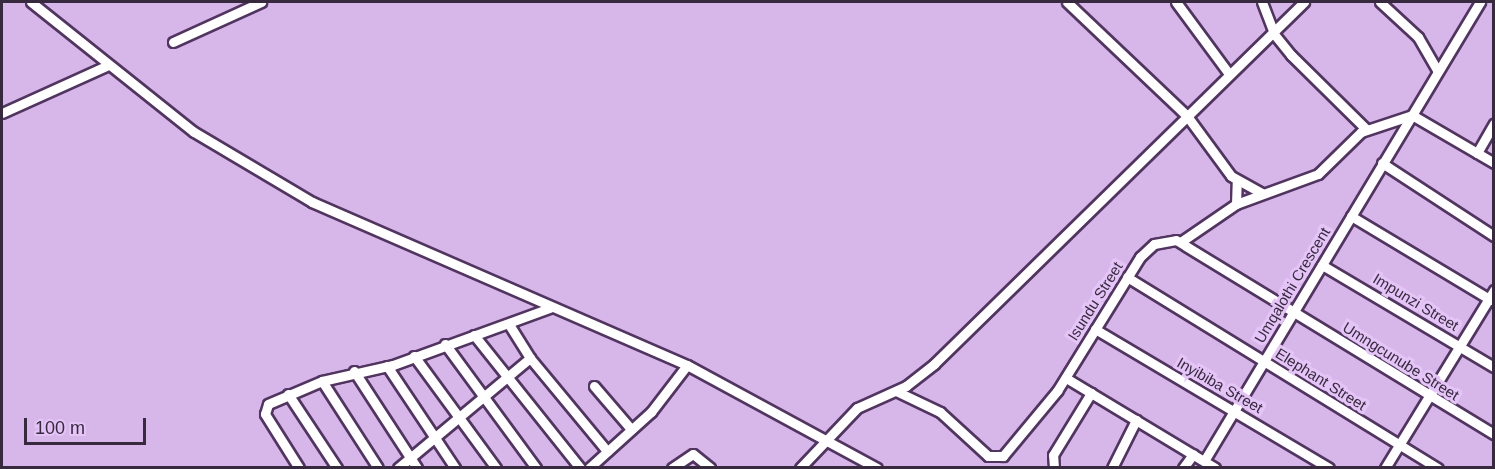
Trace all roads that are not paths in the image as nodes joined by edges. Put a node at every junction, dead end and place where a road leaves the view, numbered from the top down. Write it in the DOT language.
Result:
graph roads {
  1 [pos="31,2"];
  2 [pos="261,2"];
  3 [pos="1067,2"];
  4 [pos="1176,2"];
  5 [pos="1262,2"];
  6 [pos="1304,2"];
  7 [pos="1380,2"];
  8 [pos="1480,2"];
  9 [pos="1274,34"];
  10 [pos="173,42"];
  11 [pos="106,66"];
  12 [pos="1438,71"];
  13 [pos="1229,74"];
  14 [pos="2,112"];
  15 [pos="1412,115"];
  16 [pos="1187,116"];
  17 [pos="1494,123"];
  18 [pos="1366,129"];
  19 [pos="1476,153"];
  20 [pos="1382,163"];
  21 [pos="1494,163"];
  22 [pos="1238,181"];
  23 [pos="1262,193"];
  24 [pos="1236,204"];
  25 [pos="1351,216"];
  26 [pos="1494,236"];
  27 [pos="1182,241"];
  28 [pos="1322,265"];
  29 [pos="1127,277"];
  30 [pos="1492,296"];
  31 [pos="550,308"];
  32 [pos="1292,315"];
  33 [pos="510,326"];
  34 [pos="1095,329"];
  35 [pos="474,334"];
  36 [pos="445,345"];
  37 [pos="1459,346"];
  38 [pos="414,356"];
  39 [pos="530,358"];
  40 [pos="1263,361"];
  41 [pos="687,365"];
  42 [pos="387,366"];
  43 [pos="1494,367"];
  44 [pos="354,371"];
  45 [pos="1066,378"];
  46 [pos="505,380"];
  47 [pos="322,381"];
  48 [pos="594,386"];
  49 [pos="896,391"];
  50 [pos="1091,393"];
  51 [pos="288,394"];
  52 [pos="1428,394"];
  53 [pos="483,400"];
  54 [pos="1235,410"];
  55 [pos="458,420"];
  56 [pos="1136,420"];
  57 [pos="631,429"];
  58 [pos="1494,434"];
  59 [pos="830,439"];
  60 [pos="433,440"];
  61 [pos="1398,446"];
  62 [pos="607,452"];
  63 [pos="1193,454"];
  64 [pos="410,458"];
  65 [pos="1204,461"];
  66 [pos="299,468"];
  67 [pos="337,468"];
  68 [pos="378,468"];
  69 [pos="398,468"];
  70 [pos="417,468"];
  71 [pos="455,468"];
  72 [pos="496,468"];
  73 [pos="536,468"];
  74 [pos="580,468"];
  75 [pos="589,468"];
  76 [pos="672,468"];
  77 [pos="710,468"];
  78 [pos="800,468"];
  79 [pos="877,468"];
  80 [pos="1054,468"];
  81 [pos="1112,468"];
  82 [pos="1183,468"];
  83 [pos="1215,468"];
  84 [pos="1329,468"];
  85 [pos="1385,468"];
  86 [pos="1438,468"];
  1 -- 11 [label="street"];
  2 -- 10 [label="street"];
  3 -- 16 [label="street"];
  4 -- 13 [label="street"];
  5 -- 9 [label="street"];
  6 -- 9 [label="street"];
  7 -- 12 [label="street"];
  8 -- 12 [label="street, Umqalothi Crescent"];
  9 -- 13 [label="street"];
  9 -- 18 [label="street"];
  11 -- 14 [label="street"];
  11 -- 31 [label="street"];
  12 -- 15 [label="street, Umqalothi Crescent"];
  13 -- 16 [label="street"];
  15 -- 18 [label="street"];
  15 -- 19 [label="street"];
  15 -- 20 [label="street, Umqalothi Crescent"];
  16 -- 22 [label="street"];
  16 -- 49 [label="street"];
  17 -- 19 [label="street"];
  18 -- 23 [label="street"];
  19 -- 21 [label="street"];
  20 -- 25 [label="street, Umqalothi Crescent"];
  20 -- 26 [label="street"];
  22 -- 23 [label="street"];
  22 -- 24 [label="street"];
  23 -- 24 [label="street"];
  24 -- 27 [label="street"];
  25 -- 28 [label="street, Umqalothi Crescent"];
  25 -- 30 [label="street"];
  27 -- 29 [label="street, Isundu Street"];
  27 -- 32 [label="street"];
  28 -- 32 [label="street, Umqalothi Crescent"];
  28 -- 37 [label="street, Impunzi Street"];
  29 -- 34 [label="street, Isundu Street"];
  29 -- 40 [label="street, Elephant Street"];
  30 -- 37 [label="street"];
  31 -- 33 [label="street"];
  31 -- 41 [label="street"];
  32 -- 40 [label="street, Umqalothi Crescent"];
  32 -- 52 [label="street, Umngcunube Street"];
  33 -- 35 [label="street"];
  33 -- 39 [label="street"];
  34 -- 45 [label="street, Isundu Street"];
  34 -- 54 [label="street, Inyibiba Street"];
  35 -- 36 [label="street"];
  35 -- 46 [label="street"];
  36 -- 38 [label="street"];
  36 -- 53 [label="street"];
  37 -- 43 [label="street, Impunzi Street"];
  37 -- 52 [label="street"];
  38 -- 42 [label="street"];
  38 -- 55 [label="street"];
  39 -- 46 [label="street"];
  39 -- 62 [label="street"];
  40 -- 54 [label="street, Umqalothi Crescent"];
  40 -- 61 [label="street, Elephant Street"];
  41 -- 57 [label="street"];
  41 -- 59 [label="street"];
  42 -- 44 [label="street"];
  42 -- 60 [label="street"];
  44 -- 47 [label="street"];
  44 -- 64 [label="street"];
  45 -- 49 [label="street, Isundu Street"];
  45 -- 50 [label="street"];
  46 -- 53 [label="street"];
  46 -- 74 [label="street"];
  47 -- 51 [label="street"];
  47 -- 68 [label="street"];
  48 -- 57 [label="street"];
  49 -- 59 [label="street"];
  50 -- 56 [label="street"];
  50 -- 80 [label="street"];
  51 -- 66 [label="street"];
  51 -- 67 [label="street"];
  52 -- 58 [label="street, Umngcunube Street"];
  52 -- 61 [label="street"];
  53 -- 55 [label="street"];
  53 -- 73 [label="street"];
  54 -- 65 [label="street, Umqalothi Crescent"];
  54 -- 84 [label="street, Inyibiba Street"];
  55 -- 60 [label="street"];
  55 -- 72 [label="street"];
  56 -- 63 [label="street"];
  56 -- 81 [label="street"];
  57 -- 62 [label="street"];
  59 -- 78 [label="street"];
  59 -- 79 [label="street"];
  60 -- 64 [label="street"];
  60 -- 71 [label="street"];
  61 -- 85 [label="street"];
  61 -- 86 [label="street, Elephant Street"];
  62 -- 75 [label="street"];
  63 -- 65 [label="street"];
  63 -- 82 [label="street"];
  64 -- 69 [label="street"];
  64 -- 70 [label="street"];
  65 -- 83 [label="street"];
  76 -- 77 [label="street"];
}
